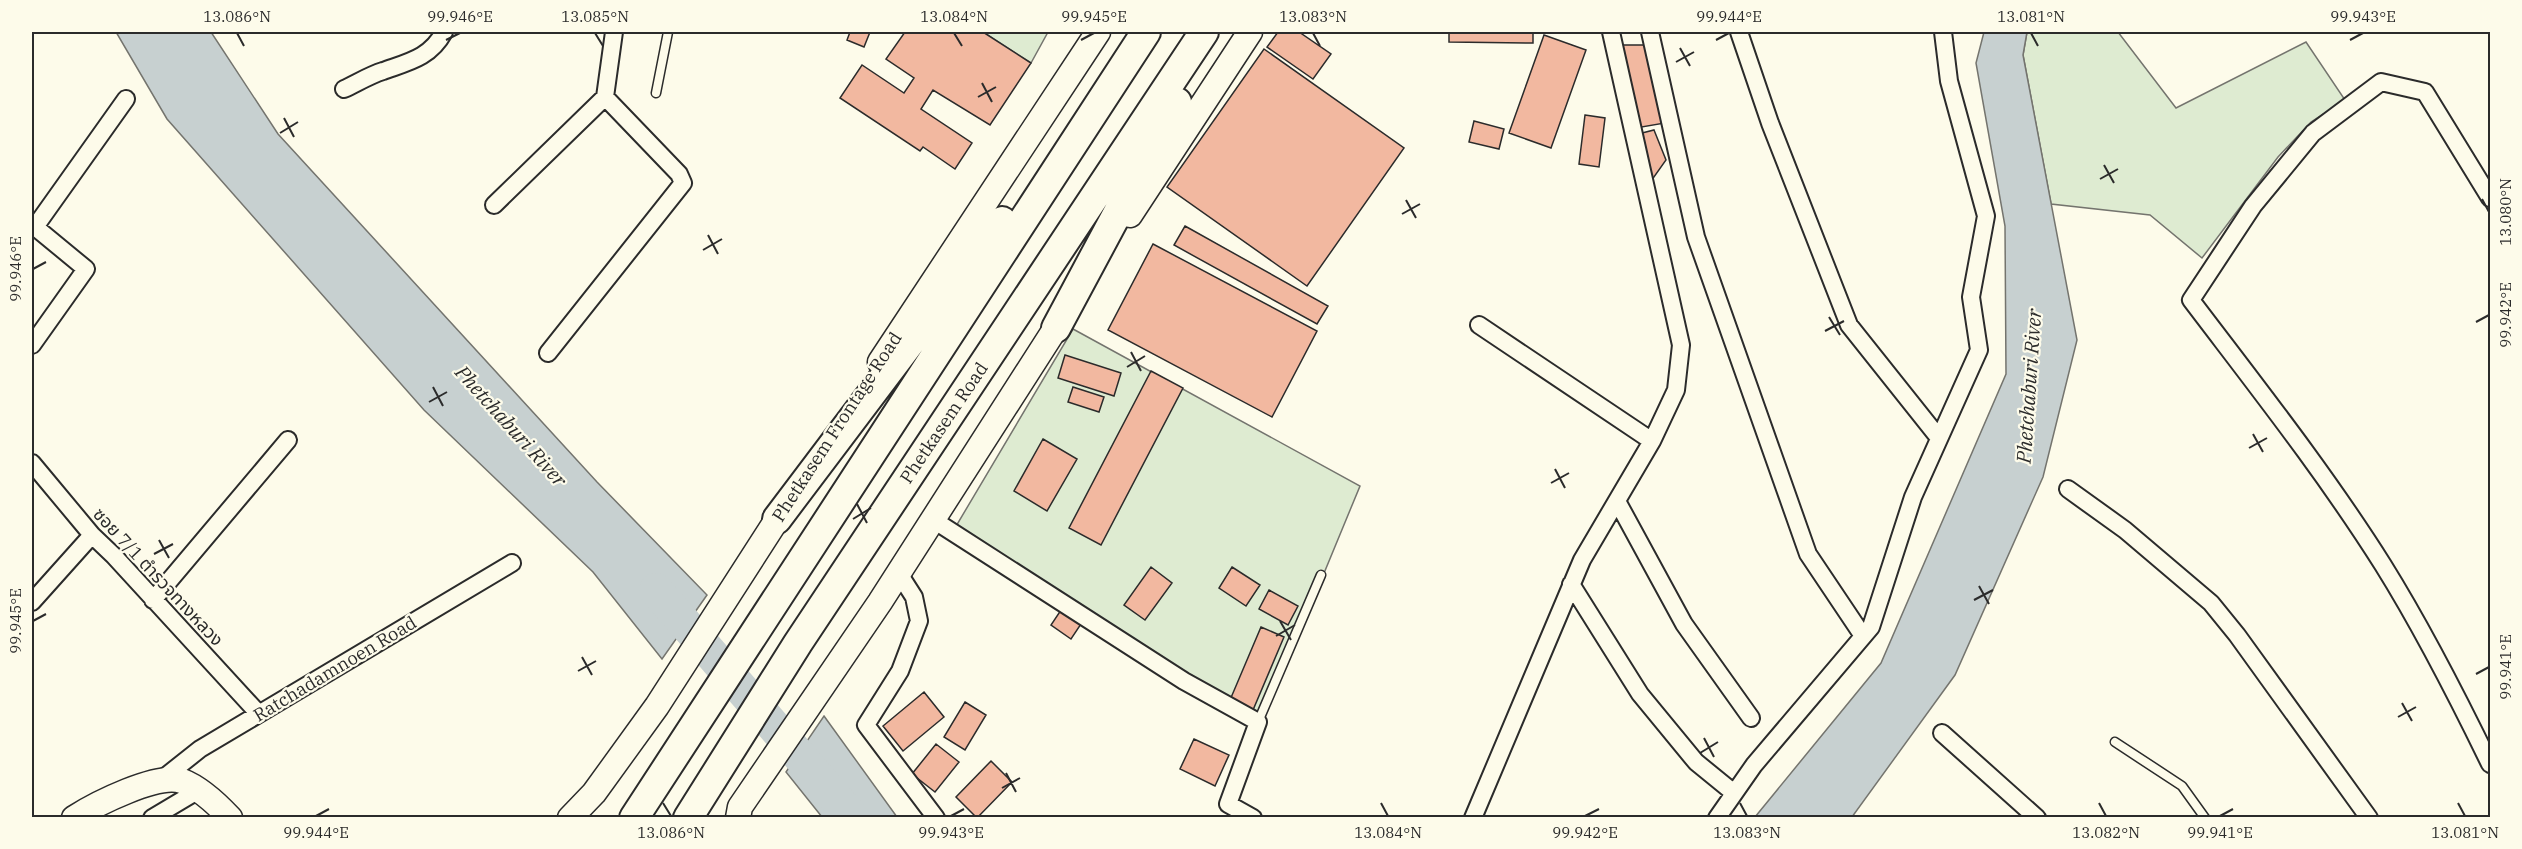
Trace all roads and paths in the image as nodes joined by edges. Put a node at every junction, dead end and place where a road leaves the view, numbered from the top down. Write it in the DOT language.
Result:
graph roads {
  1 [pos="444,32"];
  2 [pos="614,32"];
  3 [pos="668,32"];
  4 [pos="1098,32"];
  5 [pos="1146,32"];
  6 [pos="1204,32"];
  7 [pos="1214,32"];
  8 [pos="1250,32"];
  9 [pos="1611,32"];
  10 [pos="1650,32"];
  11 [pos="1739,32"];
  12 [pos="1943,32"];
  13 [pos="344,89"];
  14 [pos="656,93"];
  15 [pos="605,97"];
  16 [pos="126,99"];
  17 [pos="2490,198"];
  18 [pos="494,205"];
  19 [pos="1479,325"];
  20 [pos="1056,328"];
  21 [pos="32,345"];
  22 [pos="548,353"];
  23 [pos="1939,438"];
  24 [pos="288,440"];
  25 [pos="1652,441"];
  26 [pos="32,463"];
  27 [pos="2068,489"];
  28 [pos="1617,501"];
  29 [pos="777,519"];
  30 [pos="932,519"];
  31 [pos="92,535"];
  32 [pos="512,563"];
  33 [pos="898,572"];
  34 [pos="1321,575"];
  35 [pos="1571,584"];
  36 [pos="153,600"];
  37 [pos="32,602"];
  38 [pos="1863,636"];
  39 [pos="259,714"];
  40 [pos="1751,717"];
  41 [pos="1258,722"];
  42 [pos="1942,734"];
  43 [pos="2115,742"];
  44 [pos="2490,764"];
  45 [pos="161,780"];
  46 [pos="199,790"];
  47 [pos="1734,793"];
  48 [pos="739,812"];
  49 [pos="227,816"];
  50 [pos="74,818"];
  51 [pos="152,818"];
  52 [pos="570,818"];
  53 [pos="634,818"];
  54 [pos="688,818"];
  55 [pos="936,818"];
  56 [pos="1253,818"];
  57 [pos="1473,818"];
  58 [pos="1717,818"];
  59 [pos="2037,818"];
  60 [pos="2205,818"];
  61 [pos="2369,818"];
  1 -- 13 [label="street"];
  2 -- 15 [label="street"];
  3 -- 14 [label="lane"];
  4 -- 29 [label="main road, Phetkasem Frontage Road"];
  5 -- 29 [label="highway"];
  5 -- 53 [label="highway"];
  6 -- 54 [label="highway, Phetkasem Road"];
  7 -- 20 [label="highway"];
  8 -- 20 [label="main road"];
  9 -- 25 [label="street"];
  10 -- 38 [label="street"];
  11 -- 23 [label="street"];
  12 -- 23 [label="street"];
  15 -- 18 [label="street"];
  15 -- 22 [label="street"];
  16 -- 21 [label="street"];
  17 -- 44 [label="street"];
  19 -- 25 [label="street"];
  20 -- 30 [label="main road"];
  23 -- 38 [label="street"];
  24 -- 36 [label="street"];
  25 -- 28 [label="street"];
  26 -- 31 [label="street, ซอย 7/1 ตำรวจทางหลวง"];
  27 -- 61 [label="street"];
  28 -- 35 [label="street"];
  28 -- 40 [label="street"];
  29 -- 52 [label="main road, Phetkasem Frontage Road"];
  30 -- 33 [label="main road"];
  30 -- 41 [label="street"];
  31 -- 36 [label="street, ซอย 7/1 ตำรวจทางหลวง"];
  31 -- 37 [label="street"];
  32 -- 39 [label="street, Ratchadamnoen Road"];
  33 -- 48 [label="main road"];
  33 -- 55 [label="street"];
  34 -- 41 [label="lane"];
  35 -- 47 [label="street"];
  35 -- 57 [label="street"];
  36 -- 39 [label="street, ซอย 7/1 ตำรวจทางหลวง"];
  38 -- 47 [label="street"];
  39 -- 45 [label="street, Ratchadamnoen Road"];
  41 -- 56 [label="street"];
  42 -- 59 [label="street"];
  43 -- 60 [label="lane"];
  45 -- 46 [label="main road"];
  45 -- 50 [label="main road, Ratchadamnoen Road"];
  46 -- 49 [label="main road"];
  46 -- 51 [label="street"];
  47 -- 58 [label="street"];
}
